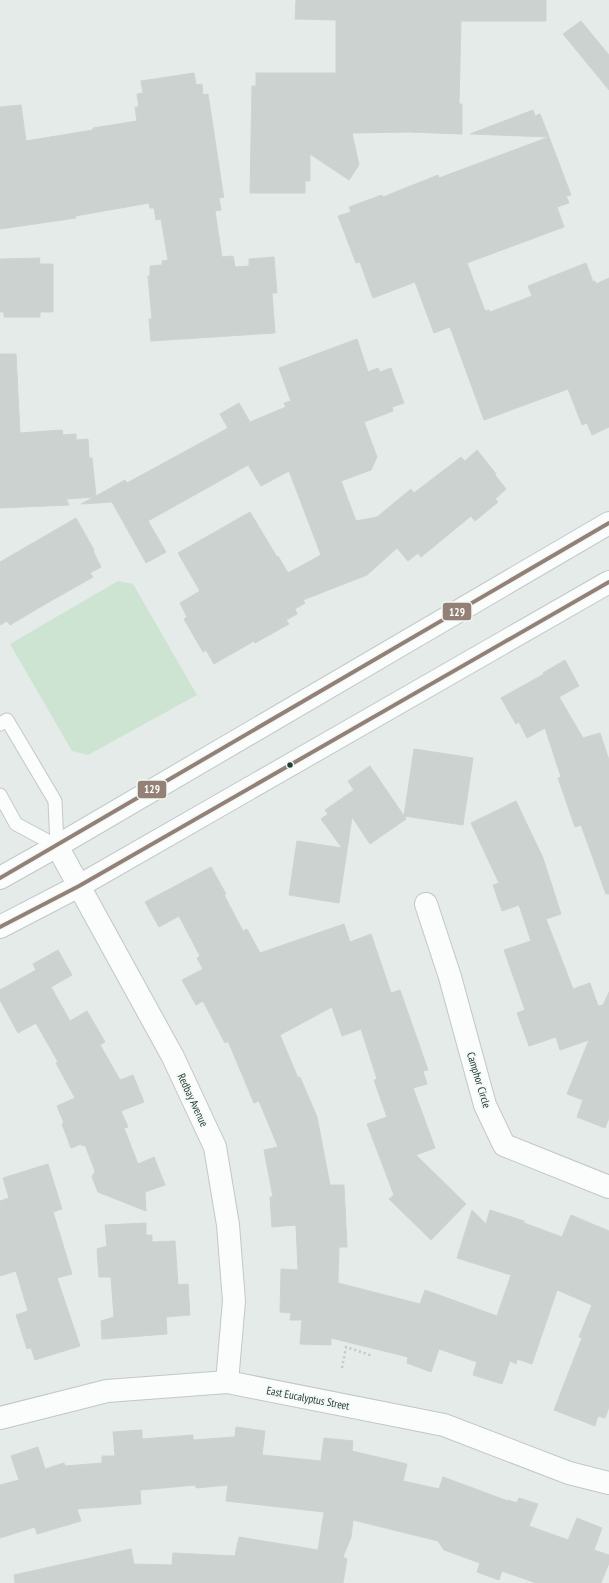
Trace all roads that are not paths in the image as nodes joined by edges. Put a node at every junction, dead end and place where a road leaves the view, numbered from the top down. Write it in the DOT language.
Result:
graph roads {
  1 [pos="609,523"];
  2 [pos="609,582"];
  3 [pos="3,722"];
  4 [pos="0,795"];
  5 [pos="57,846"];
  6 [pos="0,878"];
  7 [pos="79,886"];
  8 [pos="426,904"];
  9 [pos="0,928"];
  10 [pos="609,1187"];
  11 [pos="227,1382"];
  12 [pos="0,1418"];
  13 [pos="609,1483"];
  1 -- 5 [label="street"];
  2 -- 7 [label="street"];
  3 -- 5 [label="lane"];
  4 -- 5 [label="lane"];
  5 -- 6 [label="street"];
  5 -- 7 [label="street, Redbay Avenue"];
  7 -- 9 [label="street"];
  7 -- 11 [label="street, Redbay Avenue"];
  8 -- 10 [label="street, Camphor Circle"];
  11 -- 12 [label="street, East Eucalyptus Street"];
  11 -- 13 [label="street, East Eucalyptus Street"];
}
